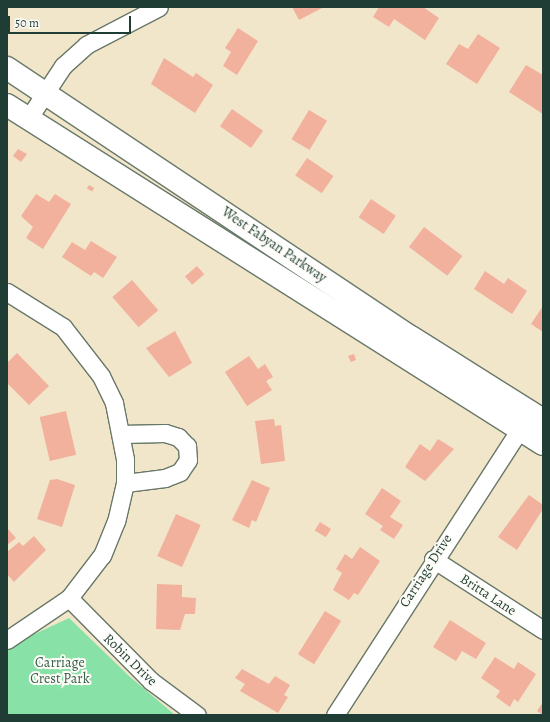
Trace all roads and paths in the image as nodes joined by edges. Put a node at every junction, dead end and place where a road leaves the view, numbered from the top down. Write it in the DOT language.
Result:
graph roads {
  1 [pos="159,7"];
  2 [pos="7,68"];
  3 [pos="46,93"];
  4 [pos="7,105"];
  5 [pos="28,119"];
  6 [pos="7,292"];
  7 [pos="543,420"];
  8 [pos="520,429"];
  9 [pos="121,434"];
  10 [pos="543,444"];
  11 [pos="124,483"];
  12 [pos="433,560"];
  13 [pos="69,598"];
  14 [pos="543,630"];
  15 [pos="7,640"];
  16 [pos="197,715"];
  17 [pos="335,715"];
  1 -- 3 [label="street"];
  2 -- 3 [label="main road, West Fabyan Parkway"];
  3 -- 5 [label="street"];
  3 -- 7 [label="main road, West Fabyan Parkway"];
  4 -- 5 [label="main road, West Fabyan Parkway"];
  5 -- 8 [label="main road, West Fabyan Parkway"];
  6 -- 9 [label="street"];
  8 -- 10 [label="main road, West Fabyan Parkway"];
  8 -- 12 [label="street, Carriage Drive"];
  9 -- 11 [label="street"];
  9 -- 11 [label="street"];
  11 -- 13 [label="street"];
  12 -- 14 [label="street, Britta Lane"];
  12 -- 17 [label="street, Carriage Drive"];
  13 -- 15 [label="street"];
  13 -- 16 [label="street, Robin Drive"];
}
